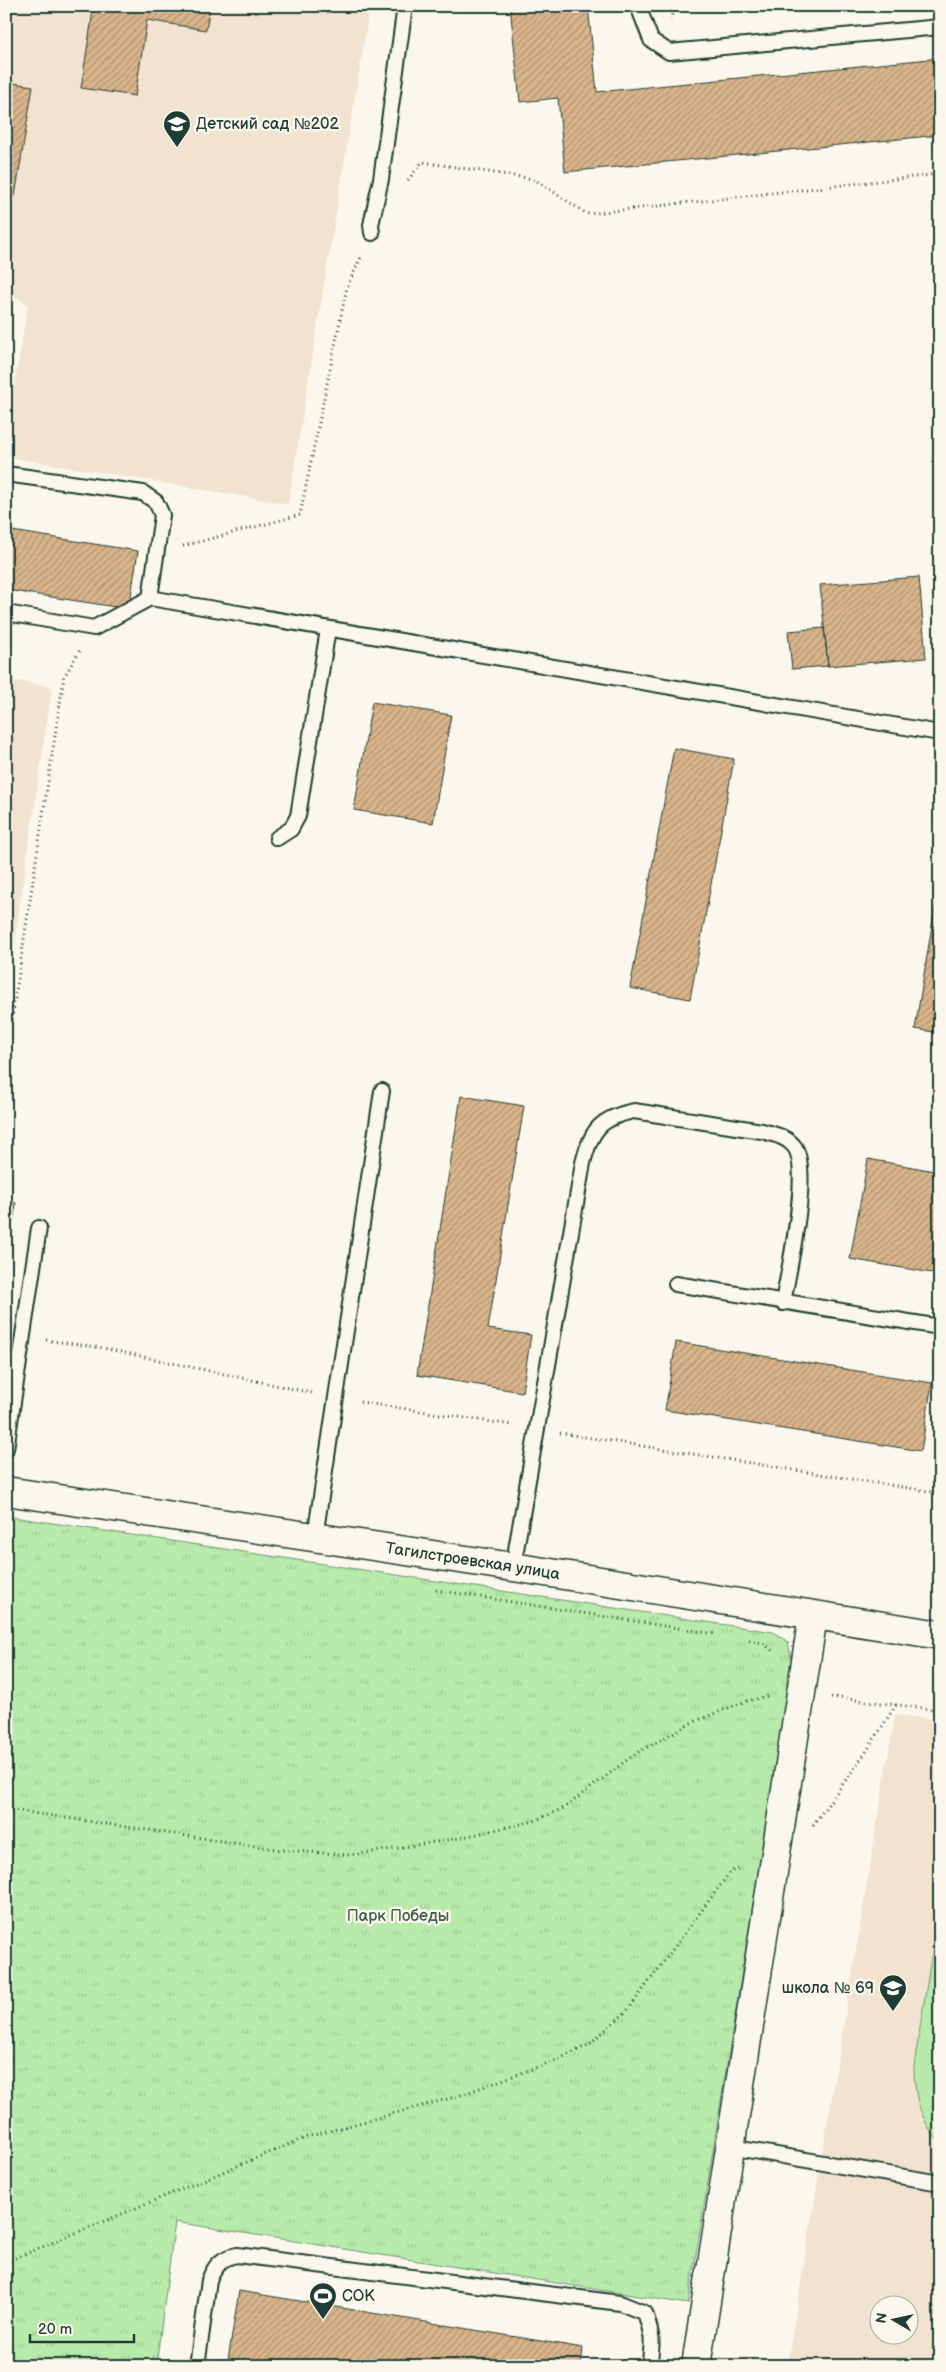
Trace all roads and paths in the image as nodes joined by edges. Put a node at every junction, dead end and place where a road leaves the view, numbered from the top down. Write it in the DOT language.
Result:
graph roads {
  1 [pos="405,6"];
  2 [pos="638,6"];
  3 [pos="940,28"];
  4 [pos="940,174"];
  5 [pos="405,183"];
  6 [pos="372,233"];
  7 [pos="6,474"];
  8 [pos="156,553"];
  9 [pos="150,598"];
  10 [pos="6,613"];
  11 [pos="94,628"];
  12 [pos="328,630"];
  13 [pos="940,733"];
  14 [pos="277,838"];
  15 [pos="6,1032"];
  16 [pos="382,1090"];
  17 [pos="39,1228"];
  18 [pos="676,1284"];
  19 [pos="783,1303"];
  20 [pos="940,1327"];
  21 [pos="23,1336"];
  22 [pos="336,1398"];
  23 [pos="536,1429"];
  24 [pos="6,1449"];
  25 [pos="6,1491"];
  26 [pos="940,1493"];
  27 [pos="315,1537"];
  28 [pos="513,1567"];
  29 [pos="426,1589"];
  30 [pos="813,1616"];
  31 [pos="940,1635"];
  32 [pos="724,1636"];
  33 [pos="743,1639"];
  34 [pos="800,1693"];
  35 [pos="896,1705"];
  36 [pos="940,1710"];
  37 [pos="6,1809"];
  38 [pos="774,1861"];
  39 [pos="730,2148"];
  40 [pos="940,2183"];
  41 [pos="6,2262"];
  42 [pos="197,2366"];
  43 [pos="649,2366"];
  44 [pos="696,2366"];
  1 -- 6 [label="lane"];
  2 -- 3 [label="lane"];
  4 -- 5 [label="path"];
  6 -- 8 [label="path"];
  7 -- 8 [label="lane"];
  8 -- 9 [label="lane"];
  9 -- 11 [label="lane"];
  9 -- 12 [label="lane"];
  10 -- 11 [label="lane"];
  11 -- 15 [label="path"];
  12 -- 13 [label="lane"];
  12 -- 14 [label="lane"];
  16 -- 22 [label="lane"];
  17 -- 21 [label="lane"];
  18 -- 19 [label="lane"];
  19 -- 20 [label="lane"];
  19 -- 23 [label="lane"];
  21 -- 22 [label="path"];
  21 -- 24 [label="lane"];
  22 -- 23 [label="path"];
  22 -- 27 [label="lane"];
  23 -- 26 [label="path"];
  23 -- 28 [label="lane"];
  25 -- 27 [label="street, Тагилстроевская улица"];
  27 -- 28 [label="street, Тагилстроевская улица"];
  28 -- 30 [label="street, Тагилстроевская улица"];
  29 -- 32 [label="path"];
  30 -- 31 [label="street, Тагилстроевская улица"];
  30 -- 34 [label="street"];
  33 -- 34 [label="path"];
  34 -- 35 [label="path"];
  34 -- 37 [label="path"];
  34 -- 38 [label="street"];
  35 -- 36 [label="path"];
  35 -- 38 [label="path"];
  38 -- 39 [label="street"];
  38 -- 41 [label="path"];
  39 -- 40 [label="lane"];
  39 -- 44 [label="street"];
  42 -- 43 [label="lane"];
}
